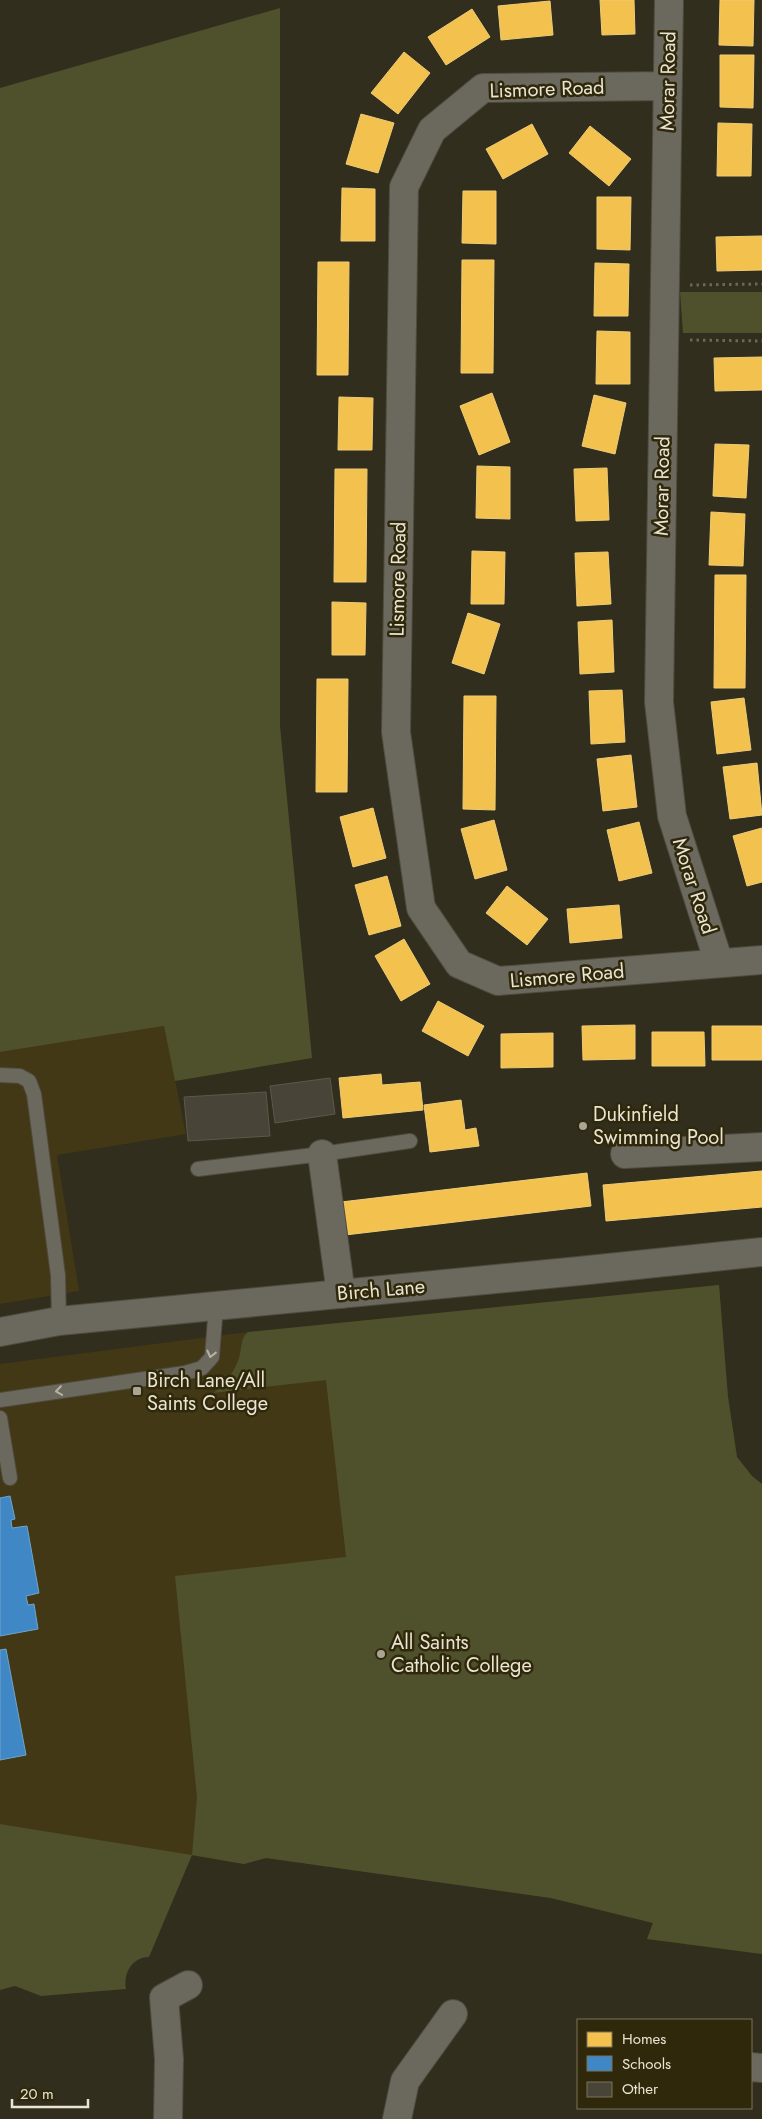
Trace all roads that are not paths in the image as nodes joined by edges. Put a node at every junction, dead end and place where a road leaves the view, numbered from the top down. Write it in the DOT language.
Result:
graph roads {
  1 [pos="669,0"];
  2 [pos="668,86"];
  3 [pos="762,960"];
  4 [pos="719,963"];
  5 [pos="0,1075"];
  6 [pos="410,1141"];
  7 [pos="762,1147"];
  8 [pos="322,1154"];
  9 [pos="625,1154"];
  10 [pos="198,1168"];
  11 [pos="762,1252"];
  12 [pos="341,1294"];
  13 [pos="216,1306"];
  14 [pos="59,1321"];
  15 [pos="0,1332"];
  16 [pos="0,1400"];
  17 [pos="0,1418"];
  18 [pos="10,1478"];
  19 [pos="188,1985"];
  20 [pos="453,2014"];
  21 [pos="168,2119"];
  22 [pos="397,2119"];
  1 -- 2 [label="street, Morar Road"];
  2 -- 4 [label="street, Morar Road"];
  2 -- 4 [label="street, Lismore Road"];
  3 -- 4 [label="street, Lismore Road"];
  5 -- 14 [label="lane"];
  6 -- 8 [label="lane"];
  7 -- 9 [label="street"];
  8 -- 10 [label="lane"];
  8 -- 12 [label="street"];
  11 -- 12 [label="street, Birch Lane"];
  12 -- 13 [label="street, Birch Lane"];
  13 -- 14 [label="street, Birch Lane"];
  13 -- 16 [label="lane, one-way"];
  14 -- 15 [label="street, Birch Lane"];
  17 -- 18 [label="lane"];
  19 -- 21 [label="street"];
  20 -- 22 [label="street"];
}
